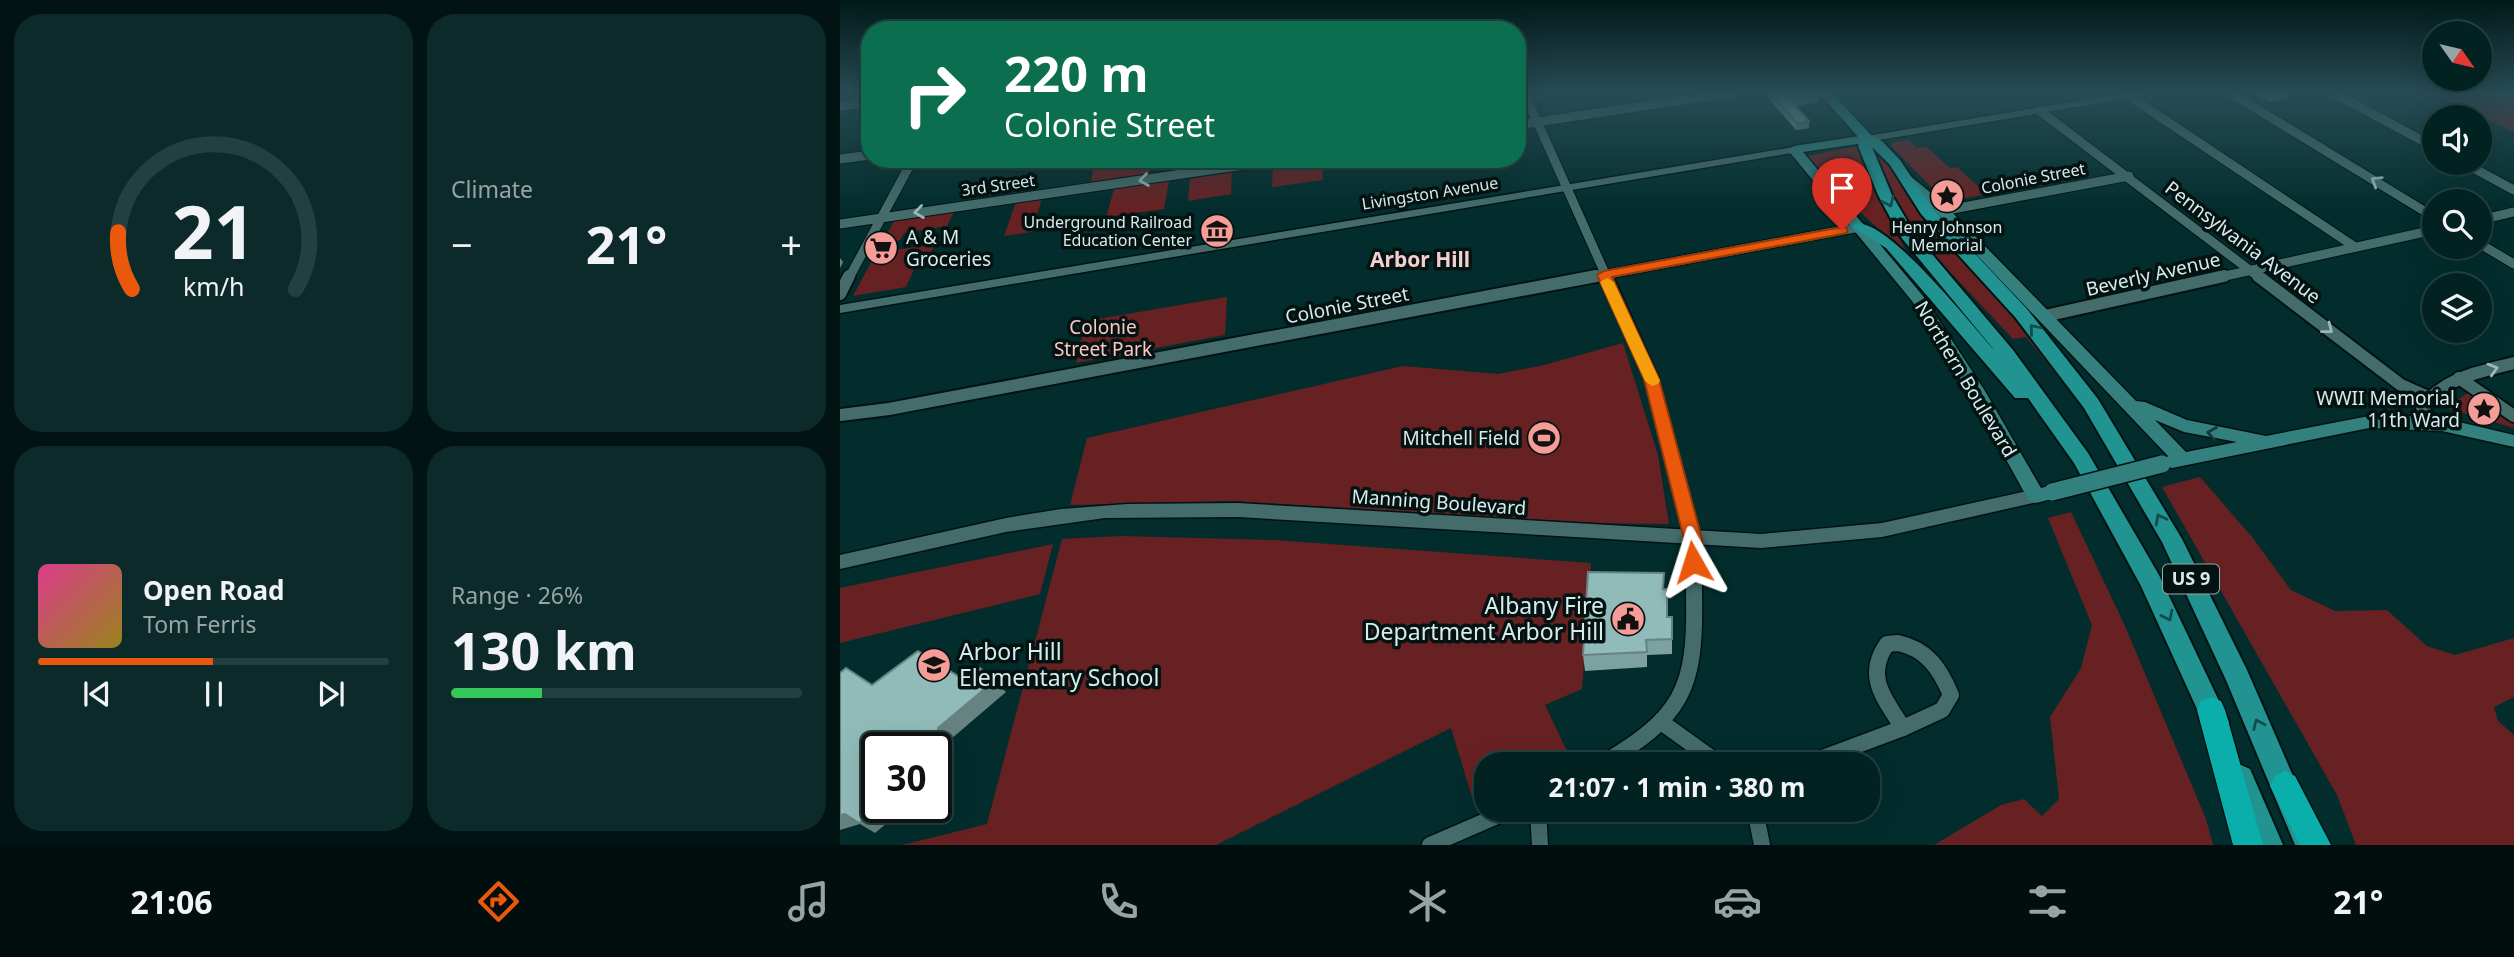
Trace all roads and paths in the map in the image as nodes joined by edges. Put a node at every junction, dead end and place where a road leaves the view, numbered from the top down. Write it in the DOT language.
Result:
graph roads {
  1 [pos="1541,131"];
  2 [pos="1860,131"];
  3 [pos="1914,131"];
  4 [pos="2068,131"];
  5 [pos="2182,131"];
  6 [pos="2294,131"];
  7 [pos="2405,131"];
  8 [pos="1867,139"];
  9 [pos="2422,141"];
  10 [pos="1794,150"];
  11 [pos="861,156"];
  12 [pos="840,159"];
  13 [pos="908,168"];
  14 [pos="1223,168"];
  15 [pos="1901,172"];
  16 [pos="2486,175"];
  17 [pos="2129,176"];
  18 [pos="1565,189"];
  19 [pos="2514,190"];
  20 [pos="2422,209"];
  21 [pos="1942,211"];
  22 [pos="2514,212"];
  23 [pos="2492,217"];
  24 [pos="883,218"];
  25 [pos="840,224"];
  26 [pos="1860,227"];
  27 [pos="2422,233"];
  28 [pos="2355,247"];
  29 [pos="2492,251"];
  30 [pos="2514,264"];
  31 [pos="2251,270"];
  32 [pos="1604,275"];
  33 [pos="840,294"];
  34 [pos="840,309"];
  35 [pos="2045,316"];
  36 [pos="2514,363"];
  37 [pos="2459,378"];
  38 [pos="2428,397"];
  39 [pos="2125,398"];
  40 [pos="840,415"];
  41 [pos="2514,416"];
  42 [pos="2432,422"];
  43 [pos="2280,441"];
  44 [pos="2514,442"];
  45 [pos="2081,458"];
  46 [pos="2182,459"];
  47 [pos="2044,494"];
  48 [pos="1693,539"];
  49 [pos="840,562"];
  50 [pos="2211,710"];
  51 [pos="1661,722"];
  52 [pos="1903,728"];
  53 [pos="1622,752"];
  54 [pos="1703,752"];
  55 [pos="1839,752"];
  56 [pos="2285,786"];
  57 [pos="1483,822"];
  58 [pos="1539,822"];
  59 [pos="1757,822"];
  60 [pos="1430,845"];
  61 [pos="1540,845"];
  62 [pos="1762,845"];
  63 [pos="2248,845"];
  64 [pos="2269,845"];
  65 [pos="2309,845"];
  66 [pos="2316,845"];
  1 -- 18 [label="street"];
  2 -- 8 [label="main road, US 9"];
  3 -- 8 [label="street, Livingston Avenue"];
  4 -- 17 [label="street, Pennsylvania Avenue"];
  5 -- 28 [label="street"];
  20 -- 6 [label="street, one-way"];
  7 -- 9 [label="street"];
  8 -- 10 [label="main road, Livingston Avenue"];
  8 -- 15 [label="main road, US 9"];
  8 -- 45 [label="main road, US 9, one-way"];
  10 -- 18 [label="street, Livingston Avenue"];
  10 -- 26 [label="main road, Northern Boulevard"];
  11 -- 12 [label="street"];
  13 -- 24 [label="street"];
  14 -- 24 [label="street, 3rd Street, one-way"];
  15 -- 21 [label="main road"];
  56 -- 15 [label="main road, US 9 / US 9, one-way"];
  16 -- 19 [label="street"];
  17 -- 21 [label="street, Colonie Street"];
  17 -- 31 [label="street, Pennsylvania Avenue"];
  18 -- 32 [label="street"];
  18 -- 34 [label="street, Livingston Avenue"];
  21 -- 35 [label="main road"];
  22 -- 23 [label="street"];
  24 -- 25 [label="street, 3rd Street"];
  24 -- 33 [label="street"];
  26 -- 32 [label="street, Colonie Street"];
  26 -- 45 [label="main road"];
  26 -- 47 [label="main road, Northern Boulevard"];
  27 -- 28 [label="street, Beverly Avenue"];
  28 -- 31 [label="street, Beverly Avenue"];
  29 -- 30 [label="street"];
  31 -- 35 [label="street, Beverly Avenue"];
  31 -- 38 [label="street, Pennsylvania Avenue, one-way"];
  32 -- 40 [label="street, Colonie Street"];
  32 -- 48 [label="street"];
  35 -- 39 [label="main road"];
  37 -- 36 [label="street, one-way"];
  37 -- 38 [label="street"];
  37 -- 41 [label="street"];
  38 -- 42 [label="street"];
  43 -- 39 [label="main road, one-way"];
  39 -- 46 [label="main road"];
  42 -- 43 [label="main road"];
  42 -- 44 [label="main road"];
  43 -- 46 [label="main road"];
  45 -- 50 [label="main road, US 9, one-way"];
  46 -- 47 [label="main road, bridge"];
  47 -- 48 [label="street, Manning Boulevard"];
  48 -- 49 [label="street, Manning Boulevard"];
  48 -- 51 [label="street"];
  50 -- 63 [label="highway"];
  50 -- 64 [label="main road, US 9"];
  51 -- 53 [label="street"];
  51 -- 54 [label="street"];
  52 -- 52 [label="street"];
  52 -- 55 [label="street"];
  56 -- 65 [label="main road, US 9"];
  56 -- 66 [label="highway"];
  57 -- 60 [label="street"];
  58 -- 61 [label="street"];
  59 -- 62 [label="street"];
}
